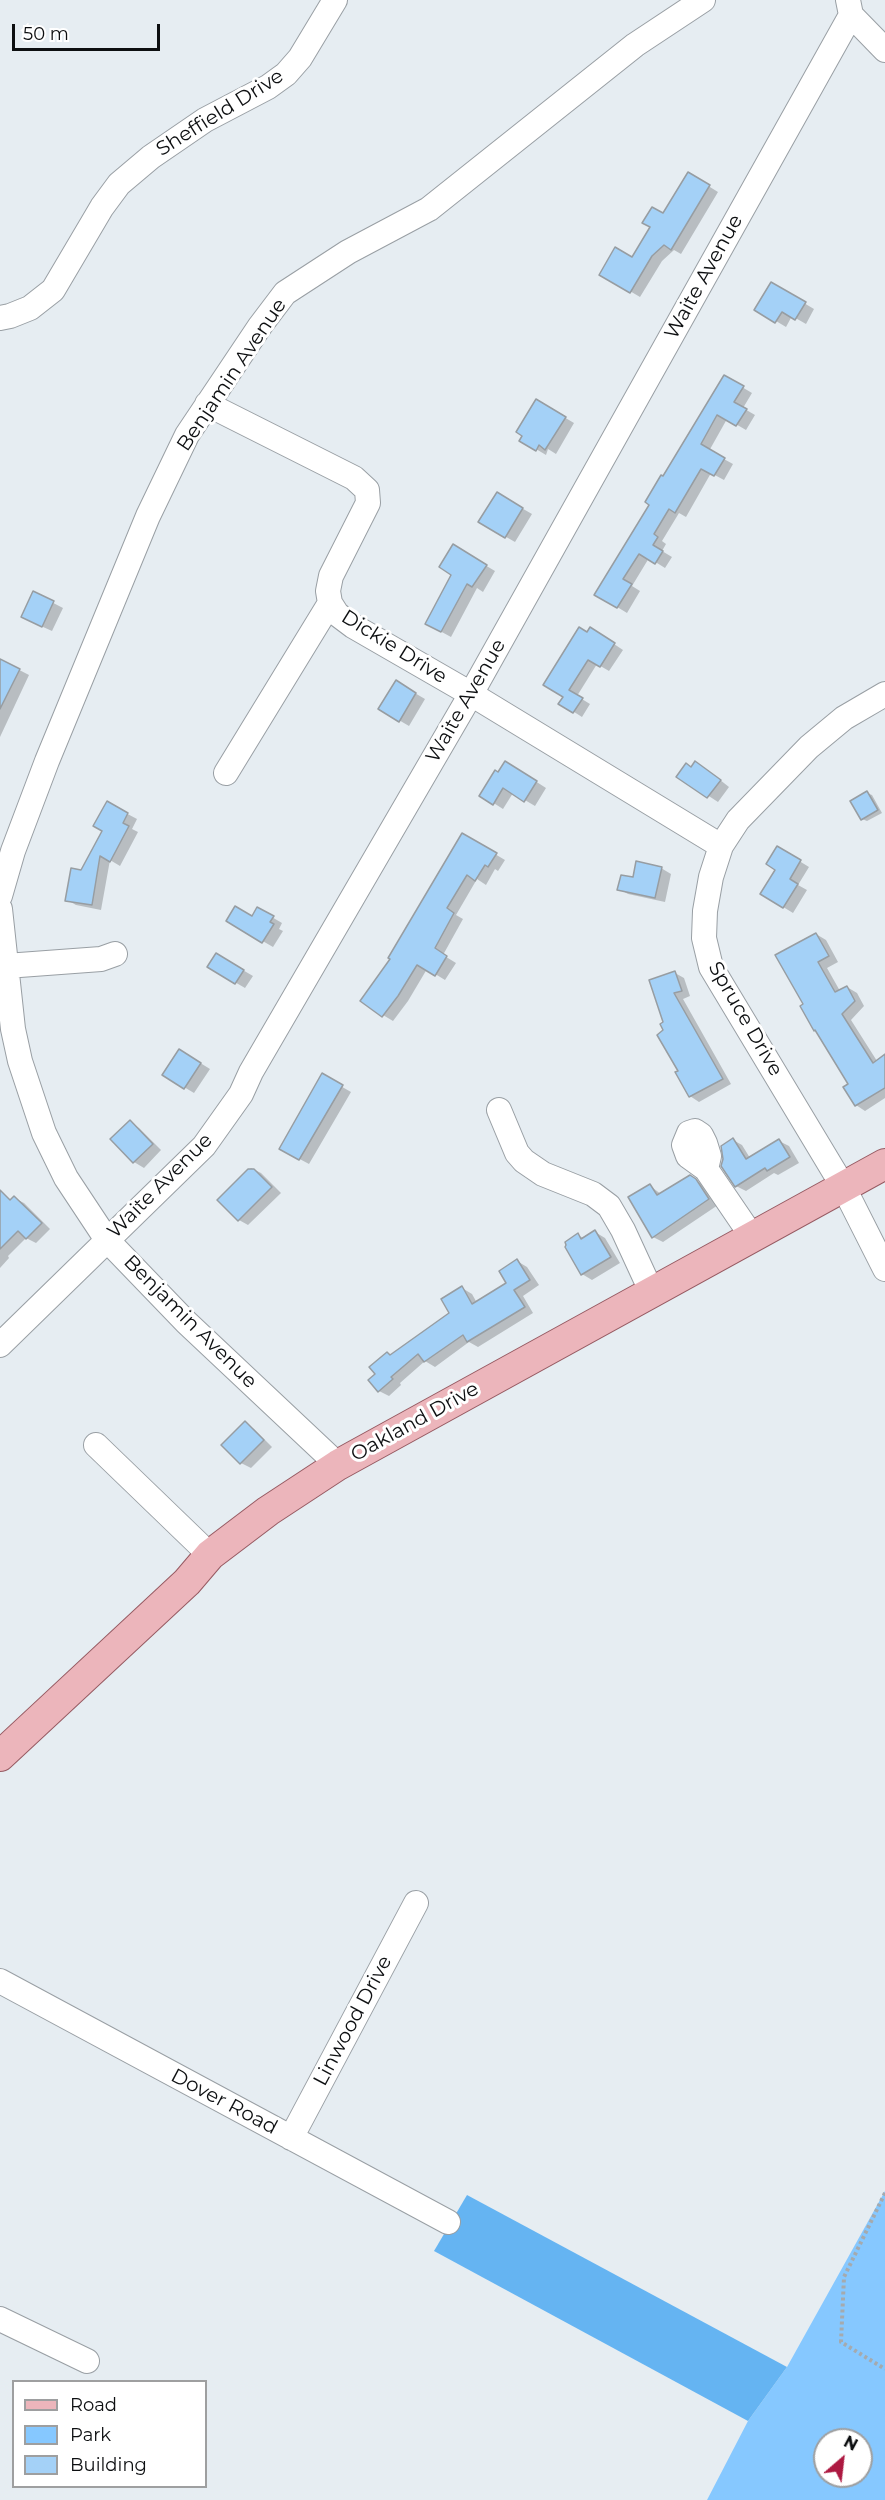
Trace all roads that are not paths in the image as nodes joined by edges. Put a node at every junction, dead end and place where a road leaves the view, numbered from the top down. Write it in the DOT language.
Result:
graph roads {
  1 [pos="335,0"];
  2 [pos="702,0"];
  3 [pos="849,8"];
  4 [pos="885,50"];
  5 [pos="0,318"];
  6 [pos="207,404"];
  7 [pos="330,603"];
  8 [pos="471,694"];
  9 [pos="885,694"];
  10 [pos="226,773"];
  11 [pos="721,846"];
  12 [pos="7,847"];
  13 [pos="0,896"];
  14 [pos="0,909"];
  15 [pos="115,954"];
  16 [pos="6,966"];
  17 [pos="6,1028"];
  18 [pos="499,1110"];
  19 [pos="885,1164"];
  20 [pos="706,1169"];
  21 [pos="844,1188"];
  22 [pos="753,1238"];
  23 [pos="107,1240"];
  24 [pos="885,1269"];
  25 [pos="652,1293"];
  26 [pos="0,1345"];
  27 [pos="96,1445"];
  28 [pos="338,1465"];
  29 [pos="210,1555"];
  30 [pos="0,1756"];
  31 [pos="416,1903"];
  32 [pos="0,1981"];
  33 [pos="291,2138"];
  34 [pos="448,2222"];
  35 [pos="0,2319"];
  36 [pos="87,2361"];
  1 -- 5 [label="street, Sheffield Drive"];
  2 -- 6 [label="street, Benjamin Avenue"];
  3 -- 4 [label="street"];
  3 -- 8 [label="street, Waite Avenue"];
  6 -- 7 [label="street, Dickie Drive"];
  6 -- 12 [label="street, Benjamin Avenue"];
  7 -- 8 [label="street, Dickie Drive"];
  7 -- 10 [label="street"];
  8 -- 11 [label="street, Dickie Drive"];
  8 -- 23 [label="street, Waite Avenue"];
  9 -- 11 [label="street, Spruce Drive"];
  11 -- 21 [label="street, Spruce Drive"];
  12 -- 13 [label="street, Benjamin Avenue"];
  14 -- 16 [label="street, Benjamin Avenue"];
  15 -- 16 [label="street"];
  16 -- 17 [label="street, Benjamin Avenue"];
  17 -- 23 [label="street, Benjamin Avenue"];
  18 -- 25 [label="street"];
  19 -- 21 [label="main road, Oakland Drive"];
  20 -- 22 [label="street"];
  21 -- 22 [label="main road, Oakland Drive"];
  21 -- 24 [label="street, Spruce Drive"];
  22 -- 25 [label="main road, Oakland Drive"];
  23 -- 26 [label="street, Waite Avenue"];
  23 -- 28 [label="street, Benjamin Avenue"];
  25 -- 28 [label="main road, Oakland Drive"];
  27 -- 29 [label="street"];
  28 -- 29 [label="main road, Oakland Drive"];
  29 -- 30 [label="main road, Oakland Drive"];
  31 -- 33 [label="street, Linwood Drive"];
  32 -- 33 [label="street, Dover Road"];
  33 -- 34 [label="street, Dover Road"];
  35 -- 36 [label="street"];
}
